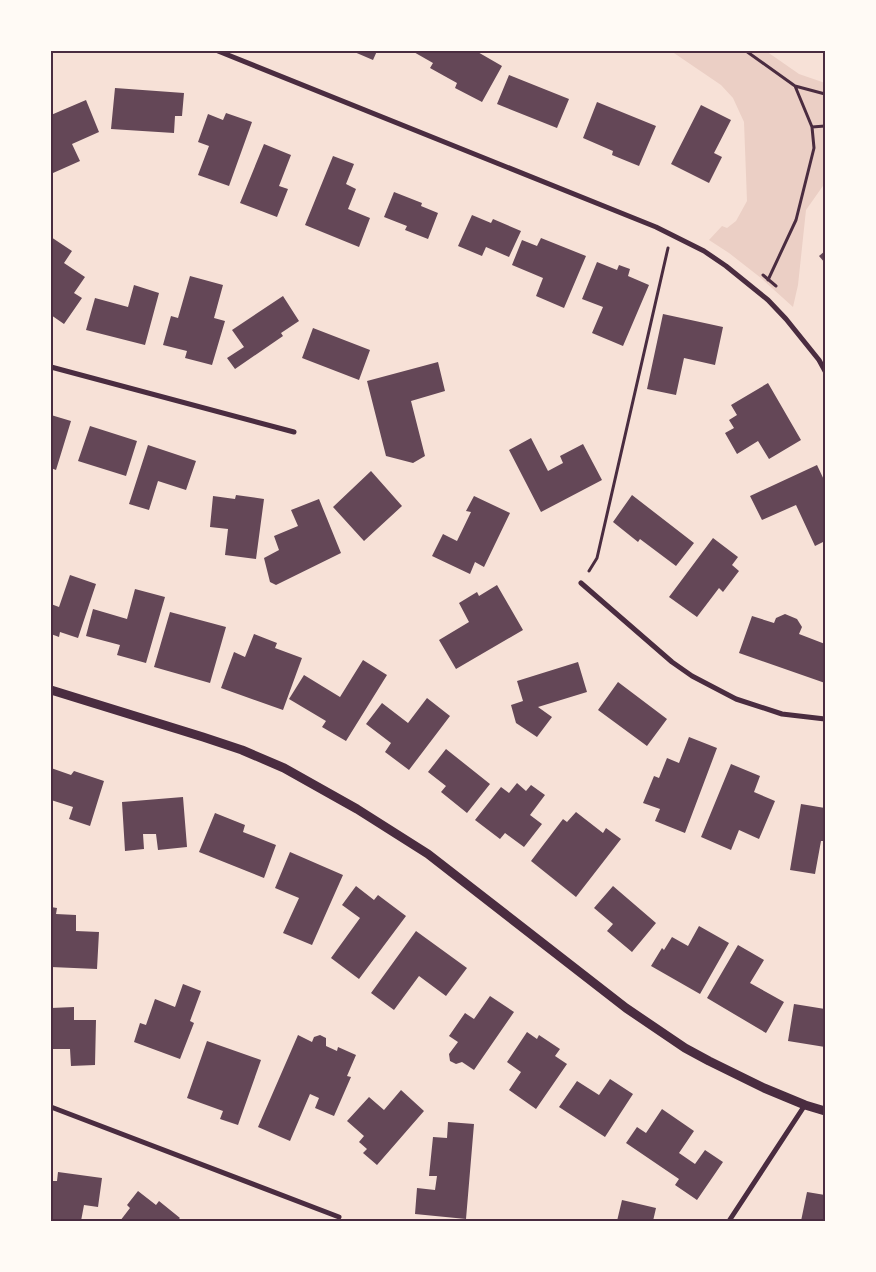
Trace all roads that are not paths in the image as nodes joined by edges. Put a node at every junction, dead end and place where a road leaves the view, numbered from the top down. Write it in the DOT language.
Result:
graph roads {
  1 [pos="218,51"];
  2 [pos="51,367"];
  3 [pos="825,371"];
  4 [pos="294,432"];
  5 [pos="581,583"];
  6 [pos="51,690"];
  7 [pos="825,720"];
  8 [pos="805,1105"];
  9 [pos="51,1107"];
  10 [pos="825,1110"];
  11 [pos="340,1217"];
  12 [pos="729,1221"];
  1 -- 3 [label="street"];
  2 -- 4 [label="street"];
  5 -- 7 [label="street"];
  6 -- 8 [label="street"];
  8 -- 10 [label="street"];
  8 -- 12 [label="street"];
  9 -- 11 [label="street"];
}
